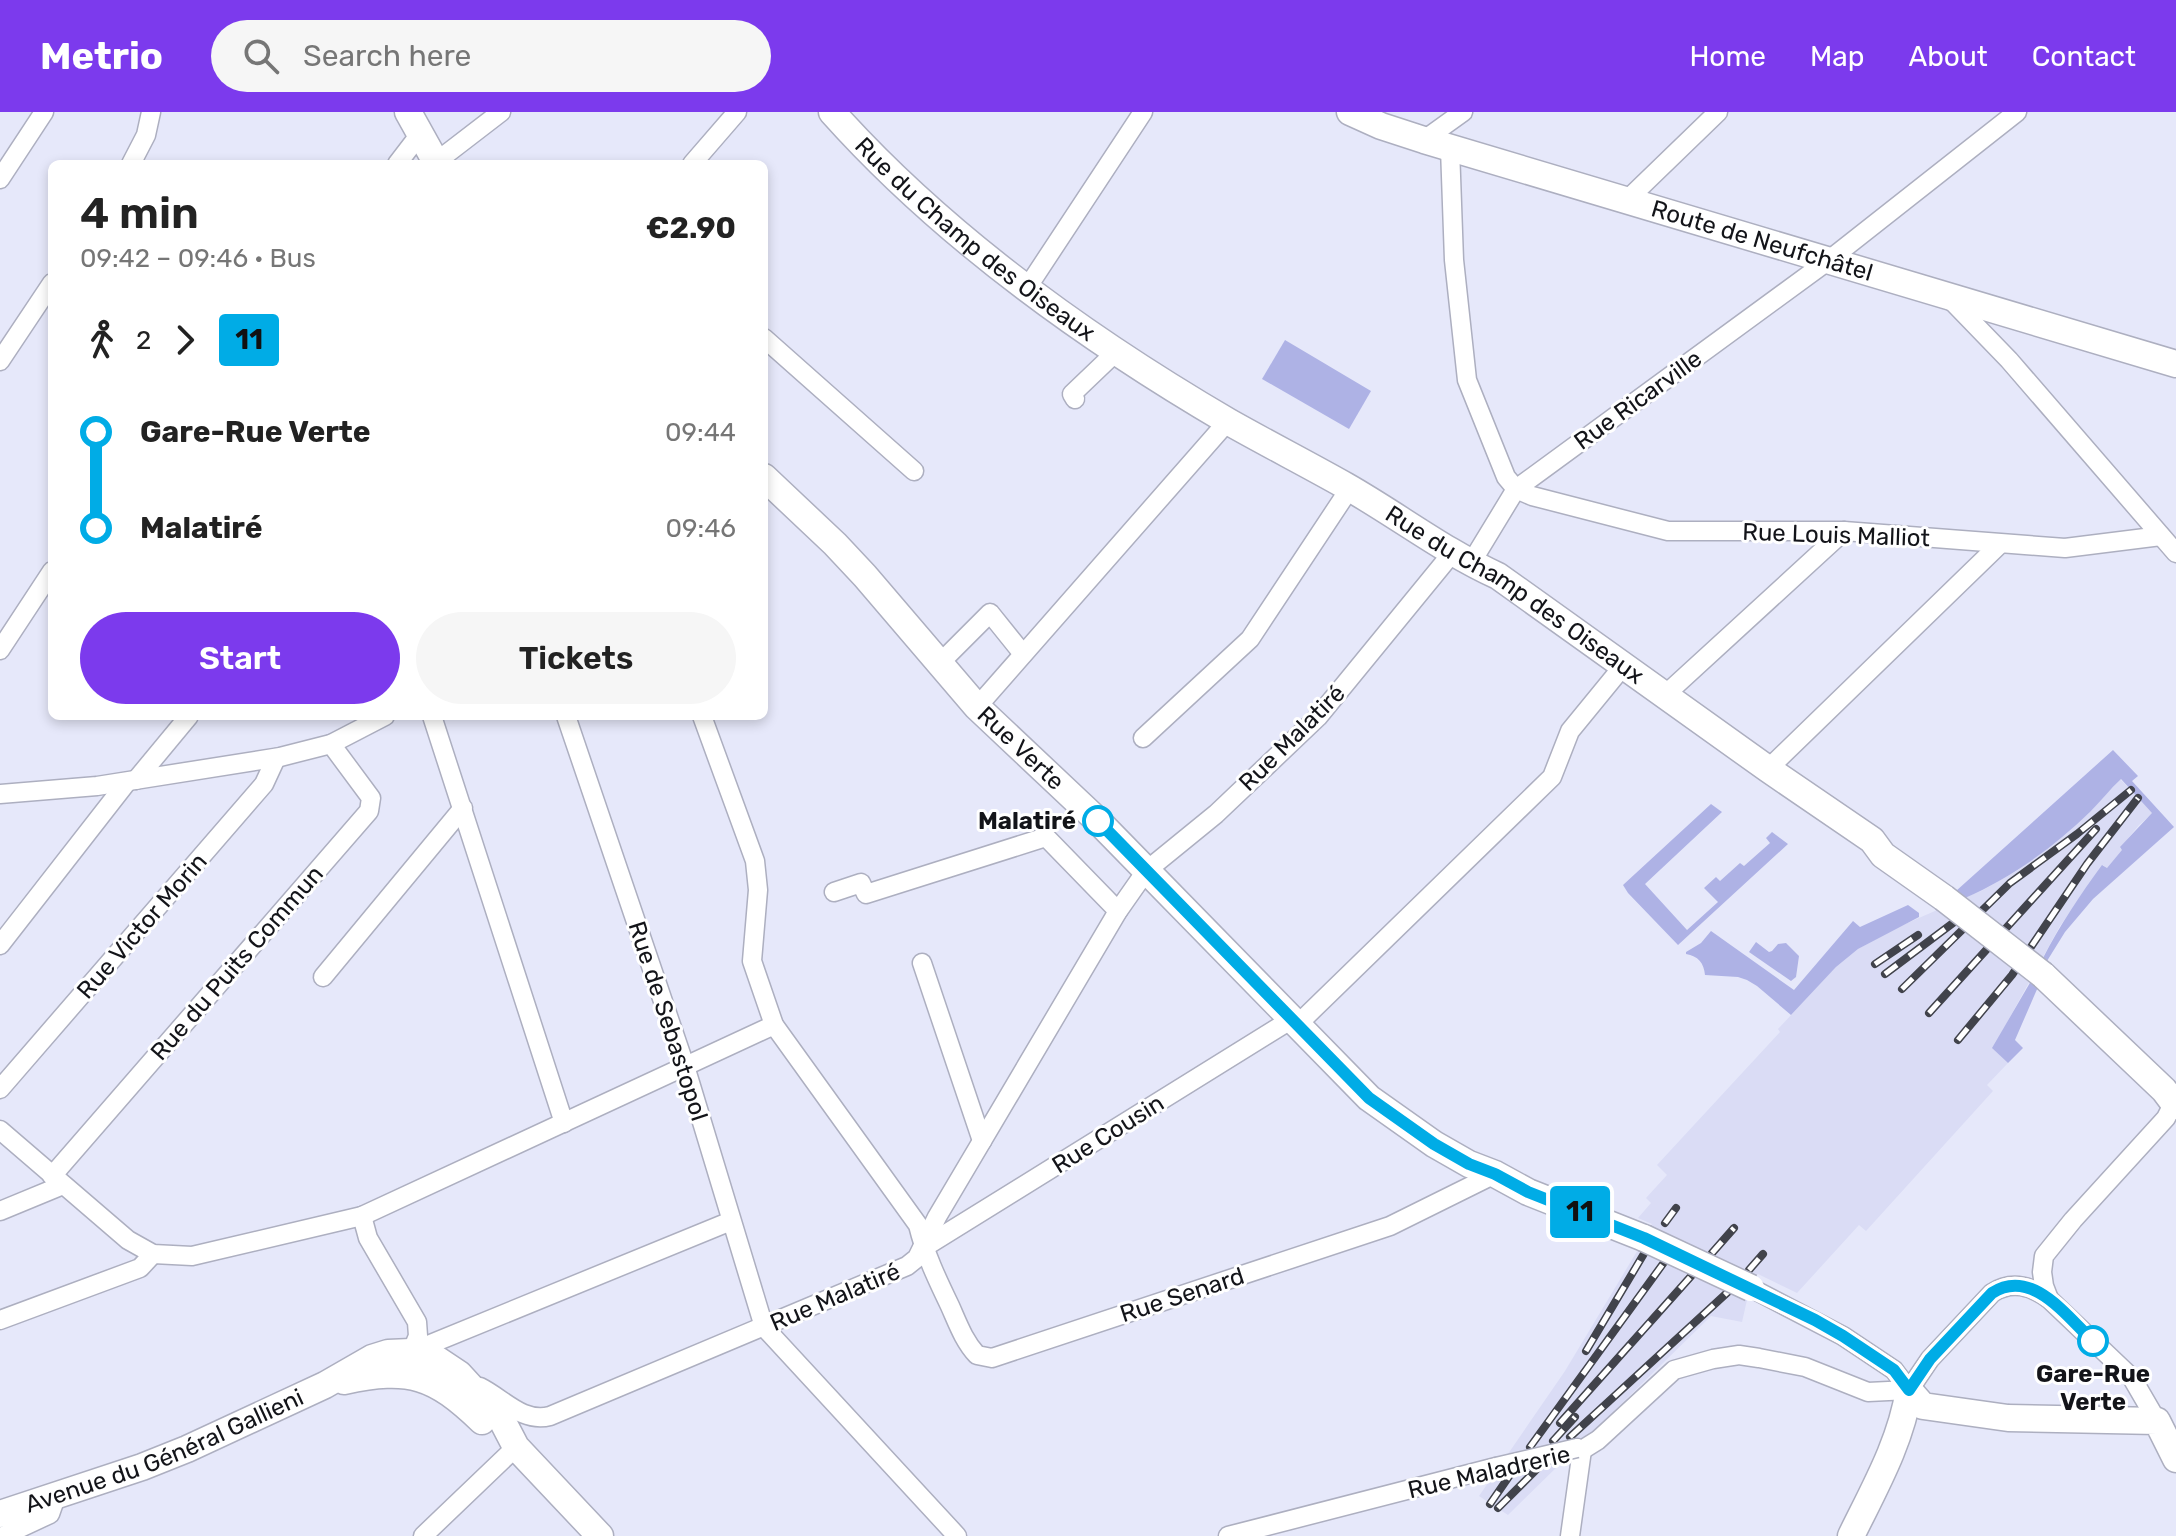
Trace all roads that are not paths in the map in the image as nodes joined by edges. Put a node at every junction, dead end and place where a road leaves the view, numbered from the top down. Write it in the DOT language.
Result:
graph roads {
  1 [pos="44,112"];
  2 [pos="151,112"];
  3 [pos="501,112"];
  4 [pos="737,112"];
  5 [pos="832,112"];
  6 [pos="1143,112"];
  7 [pos="1352,112"];
  8 [pos="1463,112"];
  9 [pos="1718,112"];
  10 [pos="2017,112"];
  11 [pos="414,123"];
  12 [pos="1424,140"];
  13 [pos="1450,148"];
  14 [pos="140,160"];
  15 [pos="399,160"];
  16 [pos="434,160"];
  17 [pos="440,160"];
  18 [pos="695,160"];
  19 [pos="0,179"];
  20 [pos="1627,200"];
  21 [pos="1829,260"];
  22 [pos="1027,288"];
  23 [pos="48,293"];
  24 [pos="1949,297"];
  25 [pos="768,344"];
  26 [pos="1117,351"];
  27 [pos="0,361"];
  28 [pos="2176,364"];
  29 [pos="1075,399"];
  30 [pos="1228,421"];
  31 [pos="914,471"];
  32 [pos="1350,488"];
  33 [pos="1516,489"];
  34 [pos="774,500"];
  35 [pos="1844,531"];
  36 [pos="2161,536"];
  37 [pos="2000,544"];
  38 [pos="2176,553"];
  39 [pos="1462,557"];
  40 [pos="48,577"];
  41 [pos="0,650"];
  42 [pos="1023,654"];
  43 [pos="940,663"];
  44 [pos="1624,665"];
  45 [pos="1665,695"];
  46 [pos="977,707"];
  47 [pos="185,720"];
  48 [pos="377,720"];
  49 [pos="433,720"];
  50 [pos="567,720"];
  51 [pos="703,720"];
  52 [pos="1143,738"];
  53 [pos="331,744"];
  54 [pos="276,758"];
  55 [pos="1768,769"];
  56 [pos="131,781"];
  57 [pos="0,794"];
  58 [pos="463,808"];
  59 [pos="1146,871"];
  60 [pos="834,892"];
  61 [pos="1118,911"];
  62 [pos="0,945"];
  63 [pos="922,963"];
  64 [pos="323,977"];
  65 [pos="1295,1022"];
  66 [pos="774,1025"];
  67 [pos="685,1066"];
  68 [pos="0,1089"];
  69 [pos="2175,1105"];
  70 [pos="564,1123"];
  71 [pos="0,1130"];
  72 [pos="982,1141"];
  73 [pos="1495,1174"];
  74 [pos="57,1180"];
  75 [pos="0,1211"];
  76 [pos="362,1216"];
  77 [pos="731,1221"];
  78 [pos="923,1248"];
  79 [pos="153,1254"];
  80 [pos="1751,1288"];
  81 [pos="2049,1299"];
  82 [pos="0,1320"];
  83 [pos="764,1327"];
  84 [pos="408,1364"];
  85 [pos="460,1390"];
  86 [pos="1909,1390"];
  87 [pos="2157,1421"];
  88 [pos="516,1447"];
  89 [pos="1580,1449"];
  90 [pos="2176,1459"];
  91 [pos="57,1494"];
  92 [pos="0,1514"];
  93 [pos="3,1536"];
  94 [pos="423,1536"];
  95 [pos="600,1536"];
  96 [pos="957,1536"];
  97 [pos="1228,1536"];
  98 [pos="1570,1536"];
  99 [pos="1851,1536"];
  1 -- 19 [label="street"];
  2 -- 14 [label="street"];
  3 -- 17 [label="street"];
  4 -- 18 [label="street"];
  5 -- 22 [label="street, Rue du Champ des Oiseaux"];
  6 -- 22 [label="street"];
  7 -- 12 [label="street, Route de Neufchâtel"];
  8 -- 12 [label="street"];
  9 -- 20 [label="street"];
  10 -- 21 [label="street, Rue Ricarville"];
  11 -- 15 [label="street"];
  11 -- 16 [label="street"];
  12 -- 13 [label="street, Route de Neufchâtel"];
  13 -- 20 [label="street, Route de Neufchâtel"];
  13 -- 33 [label="street"];
  20 -- 21 [label="street, Route de Neufchâtel"];
  21 -- 24 [label="street, Route de Neufchâtel"];
  21 -- 33 [label="street, Rue Ricarville"];
  22 -- 26 [label="street, Rue du Champ des Oiseaux"];
  23 -- 27 [label="street"];
  24 -- 28 [label="street, Route de Neufchâtel"];
  24 -- 36 [label="street"];
  25 -- 31 [label="street"];
  26 -- 29 [label="street"];
  26 -- 30 [label="street, Rue du Champ des Oiseaux"];
  30 -- 32 [label="street, Rue du Champ des Oiseaux"];
  30 -- 42 [label="street"];
  32 -- 39 [label="street, Rue du Champ des Oiseaux"];
  32 -- 52 [label="street"];
  33 -- 35 [label="street, Rue Louis Malliot"];
  33 -- 39 [label="street, Rue Ricarville"];
  34 -- 43 [label="street, Rue Verte"];
  35 -- 37 [label="street, Rue Louis Malliot"];
  35 -- 45 [label="street"];
  36 -- 37 [label="street, Rue Louis Malliot"];
  36 -- 38 [label="street"];
  37 -- 55 [label="street"];
  39 -- 44 [label="street, Rue du Champ des Oiseaux"];
  39 -- 59 [label="street, Rue Malatiré"];
  40 -- 41 [label="street"];
  42 -- 43 [label="street"];
  42 -- 46 [label="street"];
  43 -- 46 [label="street, Rue Verte"];
  44 -- 45 [label="street, Rue du Champ des Oiseaux"];
  44 -- 65 [label="street, Rue Cousin"];
  45 -- 55 [label="street, Rue du Champ des Oiseaux"];
  46 -- 59 [label="street, Rue Verte"];
  47 -- 56 [label="street"];
  48 -- 53 [label="street"];
  49 -- 58 [label="street"];
  50 -- 67 [label="street, Rue de Sebastopol"];
  51 -- 66 [label="street, Rue Senard"];
  53 -- 54 [label="street"];
  53 -- 74 [label="street, Rue du Puits Commun"];
  54 -- 56 [label="street"];
  54 -- 68 [label="street, Rue Victor Morin"];
  55 -- 69 [label="street, Rue du Champ des Oiseaux, bridge"];
  56 -- 57 [label="street"];
  56 -- 62 [label="street"];
  58 -- 64 [label="street"];
  58 -- 70 [label="street"];
  59 -- 61 [label="street, Rue Malatiré"];
  59 -- 65 [label="street, Rue Verte"];
  60 -- 61 [label="street"];
  61 -- 72 [label="street, Rue Malatiré"];
  63 -- 72 [label="street"];
  65 -- 73 [label="street, Rue Verte"];
  65 -- 78 [label="street, Rue Cousin"];
  66 -- 67 [label="street"];
  66 -- 78 [label="street, Rue Senard"];
  67 -- 70 [label="street"];
  67 -- 77 [label="street, Rue de Sebastopol"];
  69 -- 81 [label="street"];
  70 -- 76 [label="street"];
  71 -- 74 [label="street"];
  72 -- 78 [label="street, Rue Malatiré"];
  73 -- 78 [label="street, Rue Senard"];
  73 -- 80 [label="street, Rue Verte, bridge"];
  74 -- 75 [label="street"];
  74 -- 79 [label="street"];
  76 -- 79 [label="street"];
  76 -- 84 [label="street"];
  77 -- 83 [label="street, Rue de Sebastopol"];
  77 -- 84 [label="street"];
  78 -- 83 [label="street, Rue Malatiré"];
  79 -- 82 [label="street"];
  80 -- 86 [label="street"];
  81 -- 86 [label="street"];
  81 -- 87 [label="street"];
  83 -- 85 [label="street, Rue Malatiré"];
  83 -- 96 [label="street"];
  84 -- 85 [label="street"];
  84 -- 91 [label="street, Avenue du Général Gallieni"];
  85 -- 88 [label="street"];
  86 -- 87 [label="street"];
  86 -- 89 [label="street, Rue Maladrerie"];
  86 -- 99 [label="street"];
  87 -- 90 [label="street"];
  88 -- 94 [label="street"];
  88 -- 95 [label="street"];
  89 -- 97 [label="street, Rue Maladrerie, bridge"];
  89 -- 98 [label="street"];
  91 -- 92 [label="street, Avenue du Général Gallieni"];
  91 -- 93 [label="street"];
}
